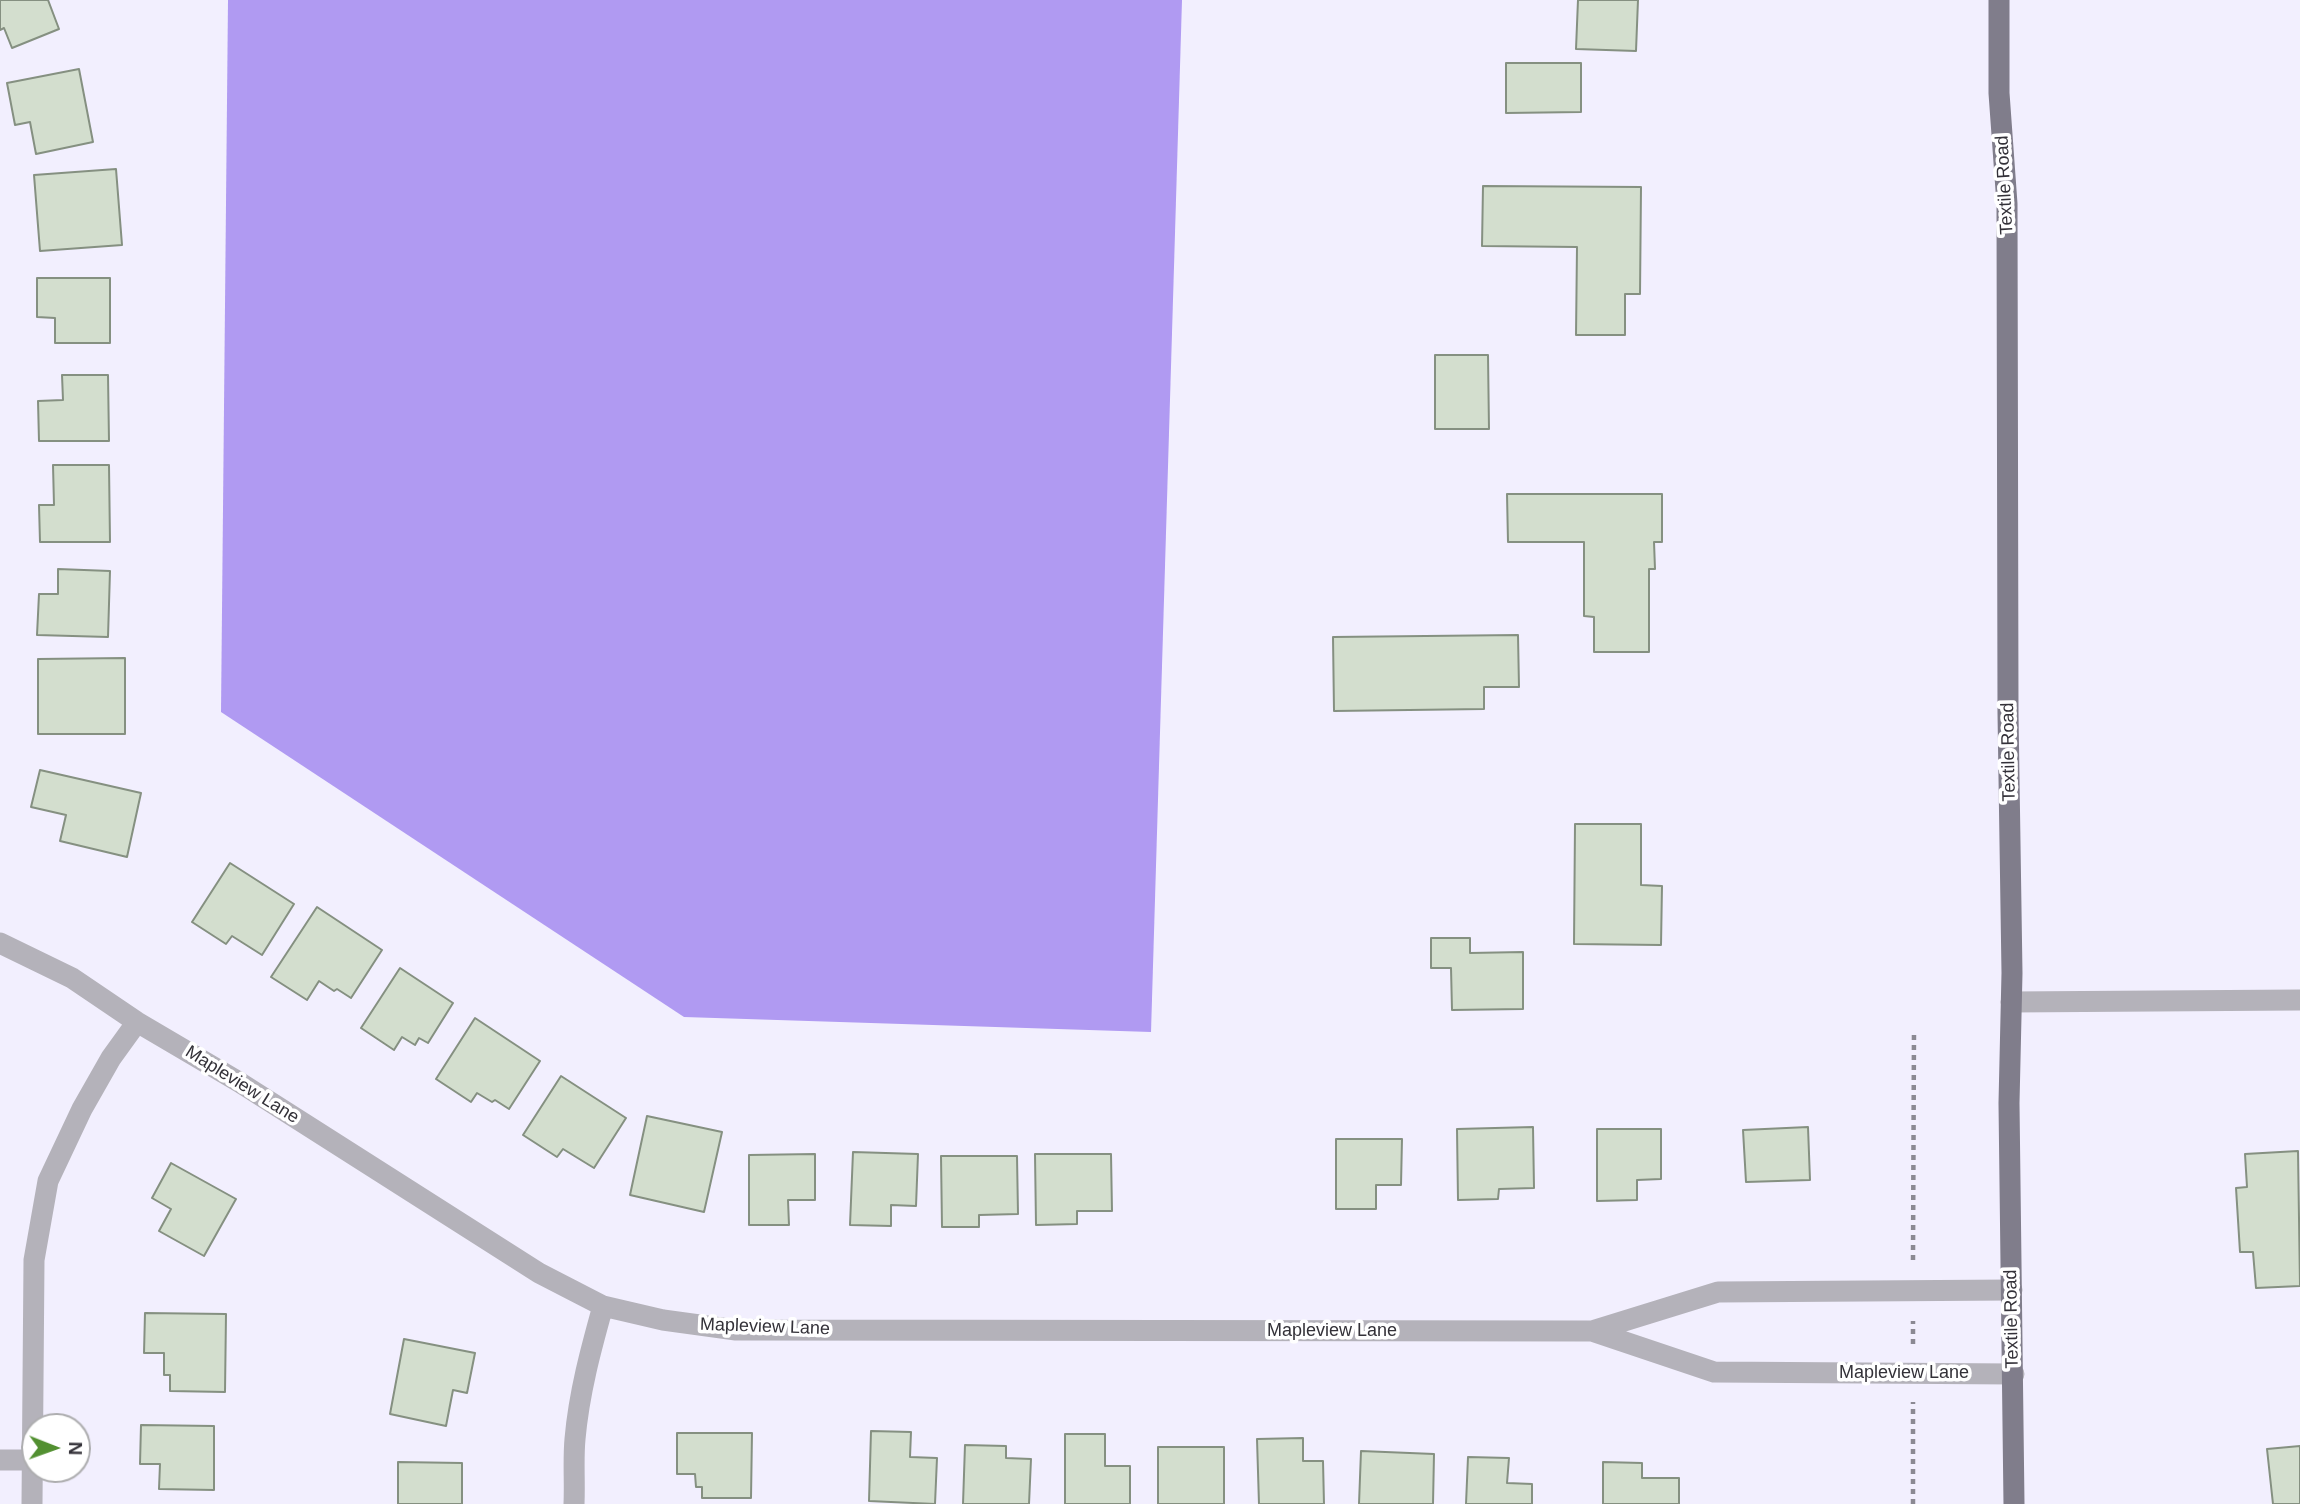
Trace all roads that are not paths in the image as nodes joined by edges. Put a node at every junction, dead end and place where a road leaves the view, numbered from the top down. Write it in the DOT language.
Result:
graph roads {
  1 [pos="1999,0"];
  2 [pos="0,943"];
  3 [pos="2300,1000"];
  4 [pos="2011,1002"];
  5 [pos="138,1022"];
  6 [pos="2012,1290"];
  7 [pos="603,1306"];
  8 [pos="1592,1331"];
  9 [pos="2014,1374"];
  10 [pos="32,1413"];
  11 [pos="0,1460"];
  12 [pos="21,1460"];
  13 [pos="32,1483"];
  14 [pos="32,1504"];
  15 [pos="574,1504"];
  16 [pos="2014,1504"];
  1 -- 4 [label="main road, Textile Road"];
  2 -- 5 [label="street, Mapleview Lane"];
  3 -- 4 [label="street"];
  4 -- 6 [label="main road, Textile Road"];
  5 -- 7 [label="street, Mapleview Lane"];
  5 -- 10 [label="street"];
  6 -- 8 [label="street, Mapleview Lane"];
  6 -- 9 [label="main road, Textile Road"];
  7 -- 8 [label="street, Mapleview Lane"];
  7 -- 15 [label="street"];
  8 -- 9 [label="street, Mapleview Lane"];
  9 -- 16 [label="main road, Textile Road"];
  11 -- 12 [label="street"];
  13 -- 14 [label="street"];
}
